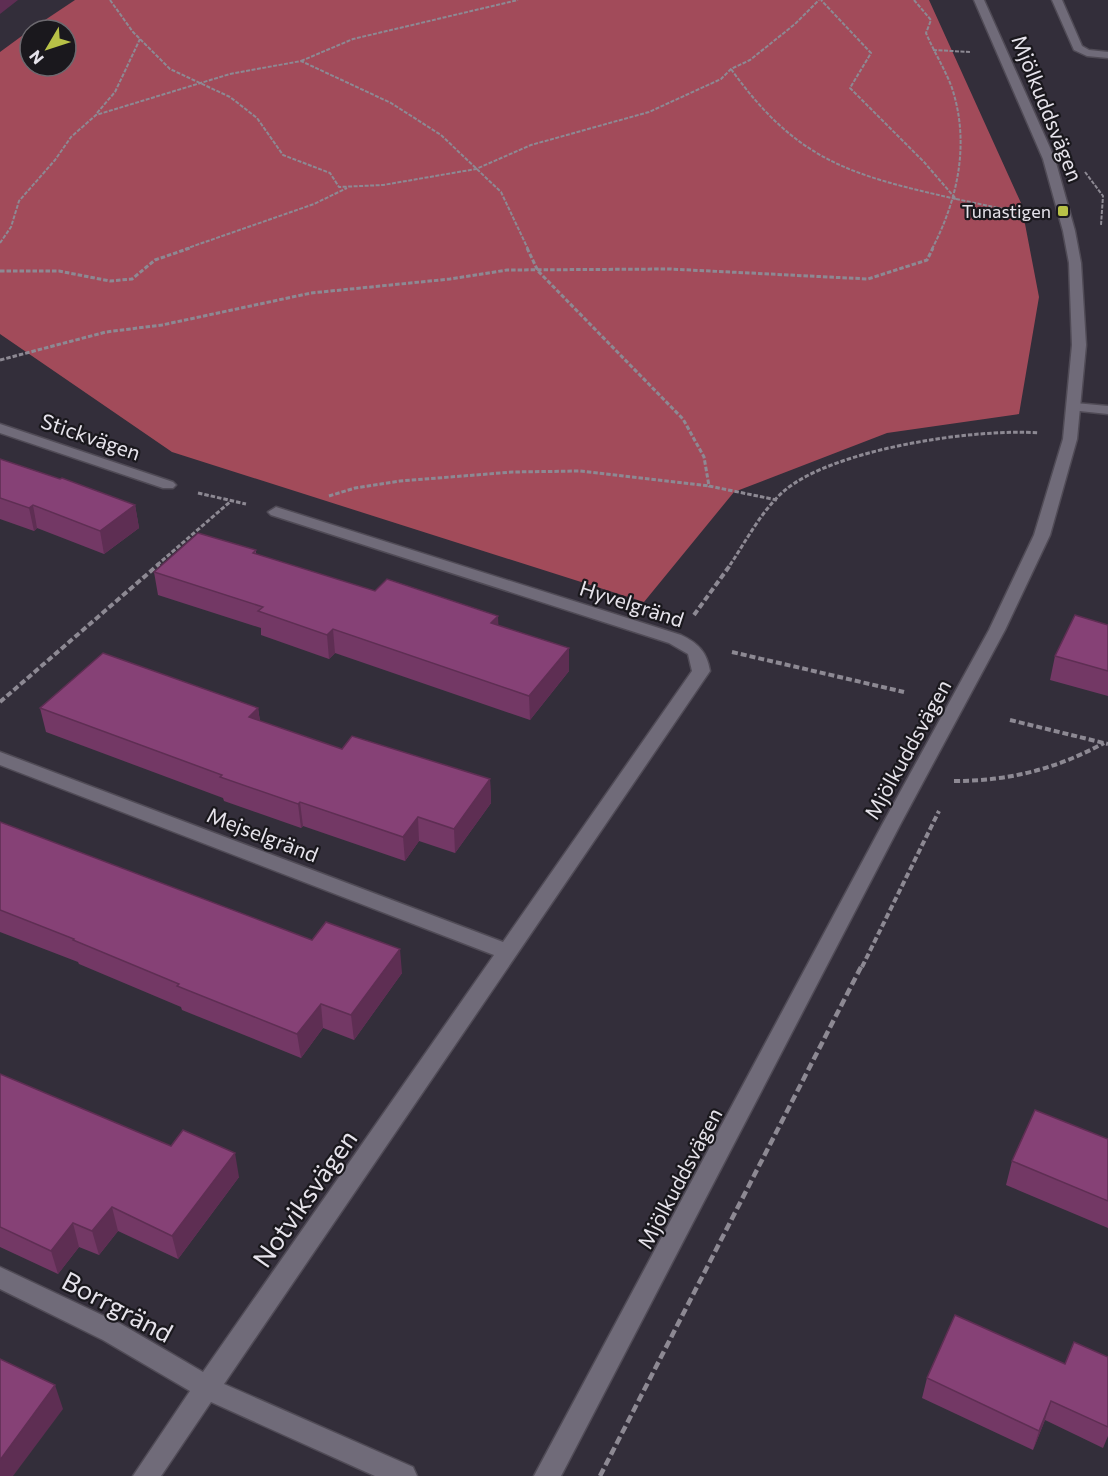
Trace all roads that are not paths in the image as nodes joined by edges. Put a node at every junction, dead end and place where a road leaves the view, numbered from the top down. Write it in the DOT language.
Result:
graph roads {
  1 [pos="979,0"];
  2 [pos="1057,0"];
  3 [pos="1108,55"];
  4 [pos="1075,408"];
  5 [pos="1108,410"];
  6 [pos="0,428"];
  7 [pos="168,485"];
  8 [pos="276,512"];
  9 [pos="0,758"];
  10 [pos="509,952"];
  11 [pos="0,1277"];
  12 [pos="207,1388"];
  13 [pos="146,1476"];
  14 [pos="404,1476"];
  15 [pos="547,1476"];
  1 -- 4 [label="street, Mjölkuddsvägen"];
  2 -- 3 [label="street"];
  4 -- 5 [label="street"];
  4 -- 15 [label="street, Mjölkuddsvägen"];
  6 -- 7 [label="street, Stickvägen"];
  8 -- 10 [label="street, Hyvelgränd"];
  9 -- 10 [label="street, Mejselgränd"];
  10 -- 12 [label="street, Notviksvägen"];
  11 -- 12 [label="street, Borrgränd"];
  12 -- 13 [label="street, Notviksvägen"];
  12 -- 14 [label="street, Borrgränd"];
}
